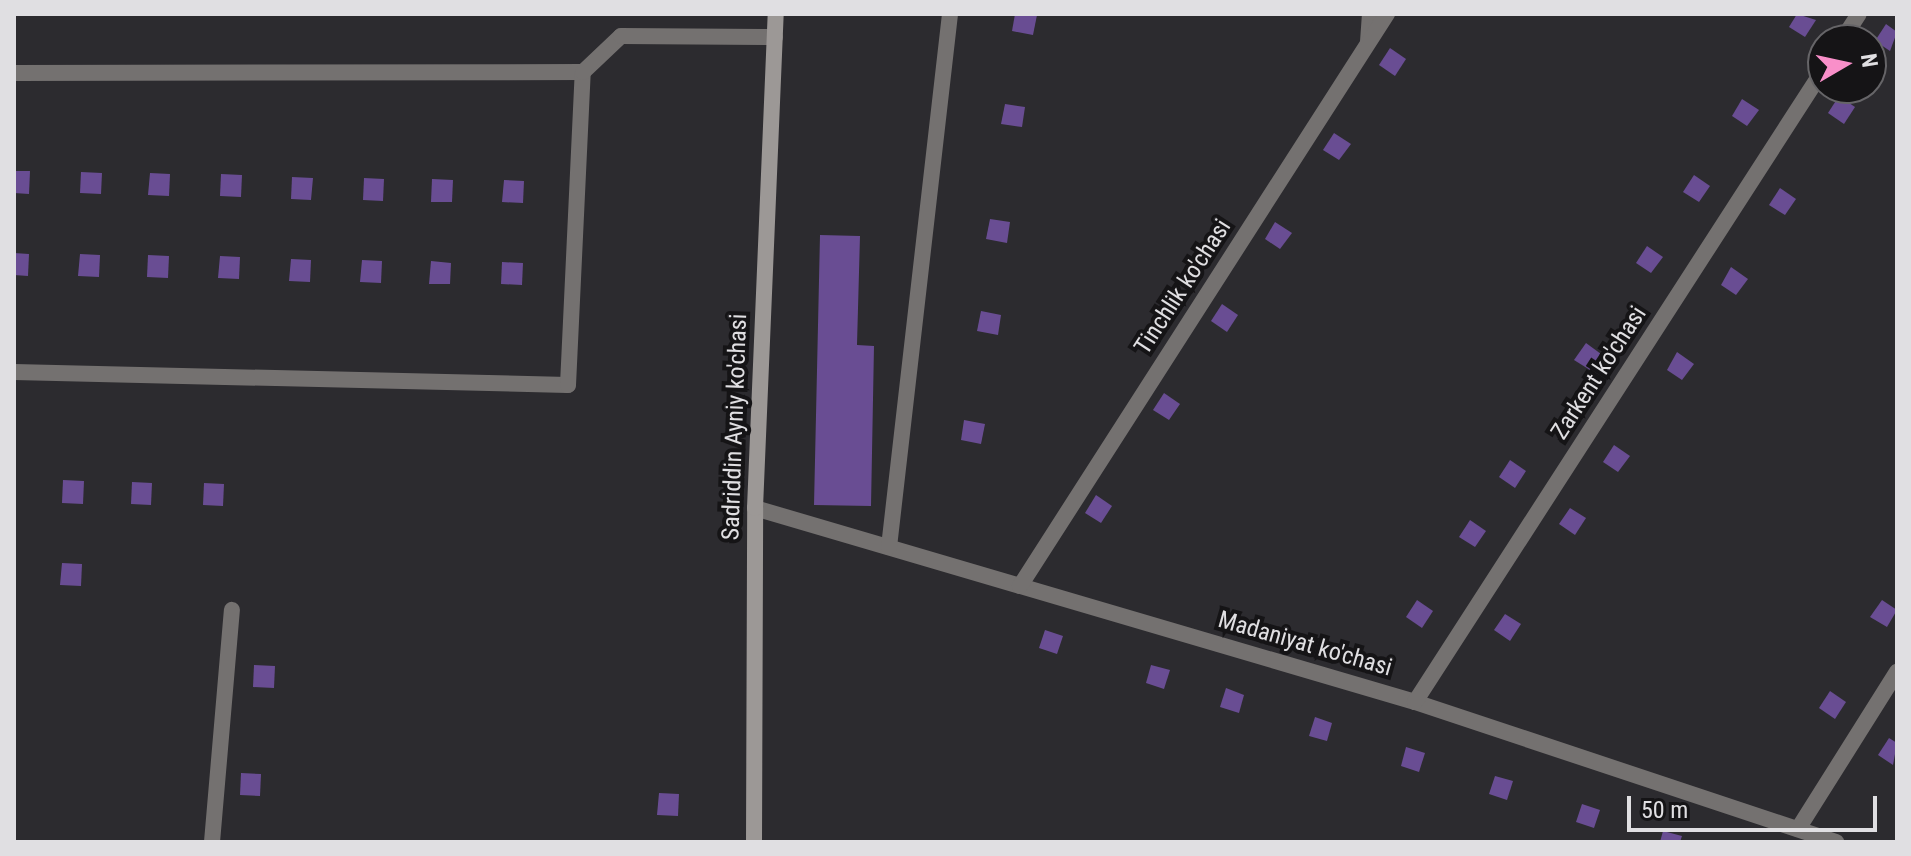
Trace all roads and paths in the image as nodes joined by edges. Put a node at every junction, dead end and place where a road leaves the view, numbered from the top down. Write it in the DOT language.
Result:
graph roads {
  1 [pos="776,14"];
  2 [pos="950,14"];
  3 [pos="1370,14"];
  4 [pos="1387,14"];
  5 [pos="775,37"];
  6 [pos="1368,43"];
  7 [pos="583,72"];
  8 [pos="14,73"];
  9 [pos="1807,95"];
  10 [pos="14,372"];
  11 [pos="755,508"];
  12 [pos="889,547"];
  13 [pos="1020,586"];
  14 [pos="232,610"];
  15 [pos="1897,672"];
  16 [pos="1415,702"];
  17 [pos="1798,829"];
  18 [pos="212,842"];
  19 [pos="754,842"];
  20 [pos="1836,842"];
  1 -- 5 [label="street, Sadriddin Ayniy ko'chasi"];
  2 -- 12 [label="street"];
  3 -- 6 [label="street"];
  4 -- 6 [label="street, Tinchlik ko'chasi"];
  5 -- 7 [label="street"];
  5 -- 11 [label="street, Sadriddin Ayniy ko'chasi"];
  6 -- 13 [label="street, Tinchlik ko'chasi"];
  7 -- 8 [label="street"];
  7 -- 10 [label="street"];
  9 -- 16 [label="street, Zarkent ko'chasi"];
  11 -- 12 [label="street, Madaniyat ko'chasi"];
  11 -- 19 [label="street, Sadriddin Ayniy ko'chasi"];
  12 -- 13 [label="street, Madaniyat ko'chasi"];
  13 -- 16 [label="street, Madaniyat ko'chasi"];
  14 -- 18 [label="street"];
  15 -- 17 [label="street"];
  16 -- 17 [label="street, Madaniyat ko'chasi"];
  17 -- 20 [label="street, Madaniyat ko'chasi"];
}
